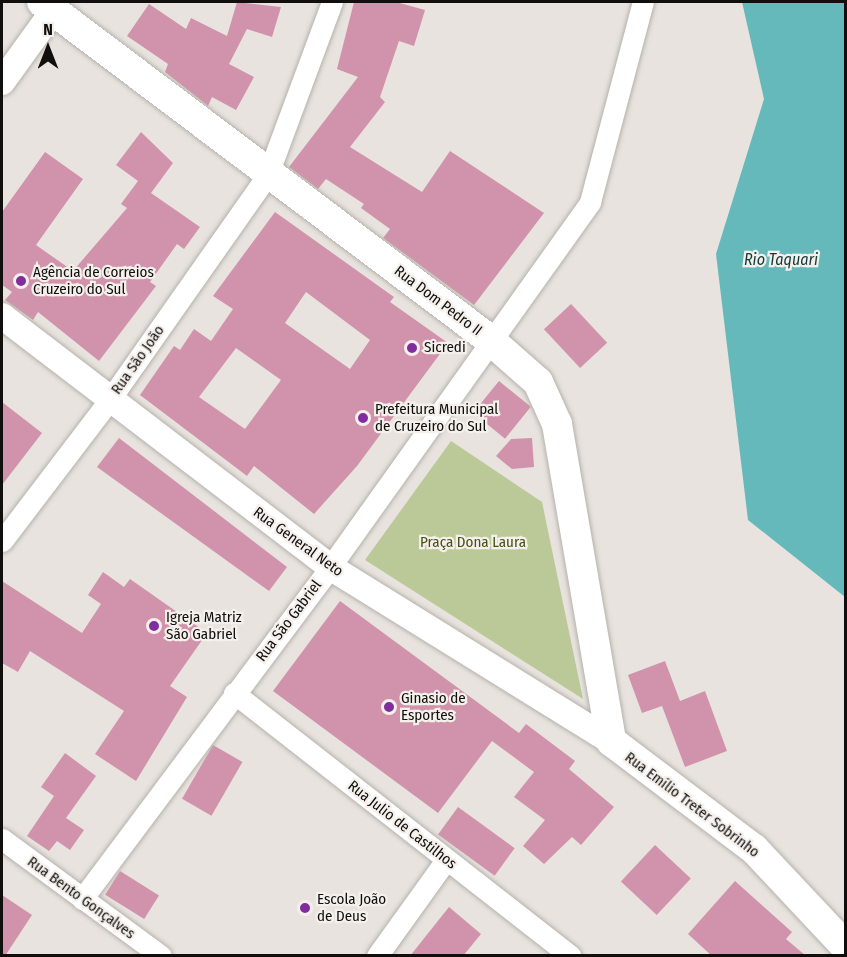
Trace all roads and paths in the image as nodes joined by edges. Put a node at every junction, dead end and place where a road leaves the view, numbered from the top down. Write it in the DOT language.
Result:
graph roads {
  1 [pos="332,2"];
  2 [pos="643,2"];
  3 [pos="52,4"];
  4 [pos="2,82"];
  5 [pos="268,174"];
  6 [pos="2,316"];
  7 [pos="489,339"];
  8 [pos="108,402"];
  9 [pos="2,541"];
  10 [pos="330,567"];
  11 [pos="234,693"];
  12 [pos="611,741"];
  13 [pos="2,839"];
  14 [pos="446,860"];
  15 [pos="82,899"];
  16 [pos="846,947"];
  17 [pos="162,956"];
  18 [pos="377,956"];
  19 [pos="571,956"];
  1 -- 5 [label="street, Rua São João"];
  2 -- 7 [label="street, Rua São Gabriel"];
  3 -- 4 [label="street"];
  3 -- 5 [label="main road, Rua Dom Pedro II"];
  5 -- 7 [label="main road, Rua Dom Pedro II"];
  5 -- 8 [label="street, Rua São João"];
  6 -- 8 [label="street, Rua General Neto"];
  7 -- 10 [label="street, Rua São Gabriel"];
  7 -- 12 [label="main road, Rua Dom Pedro II"];
  8 -- 9 [label="street, Rua São João"];
  8 -- 10 [label="street, Rua General Neto"];
  10 -- 11 [label="street, Rua São Gabriel"];
  10 -- 12 [label="street, Rua General Neto"];
  11 -- 14 [label="street, Rua Julio de Castilhos"];
  11 -- 15 [label="street, Rua São Gabriel"];
  12 -- 16 [label="main road, Rua Emílio Treter Sobrinho"];
  13 -- 15 [label="street, Rua Bento Gonçalves"];
  14 -- 18 [label="street"];
  14 -- 19 [label="street, Rua Julio de Castilhos"];
  15 -- 17 [label="street, Rua Bento Gonçalves"];
}
